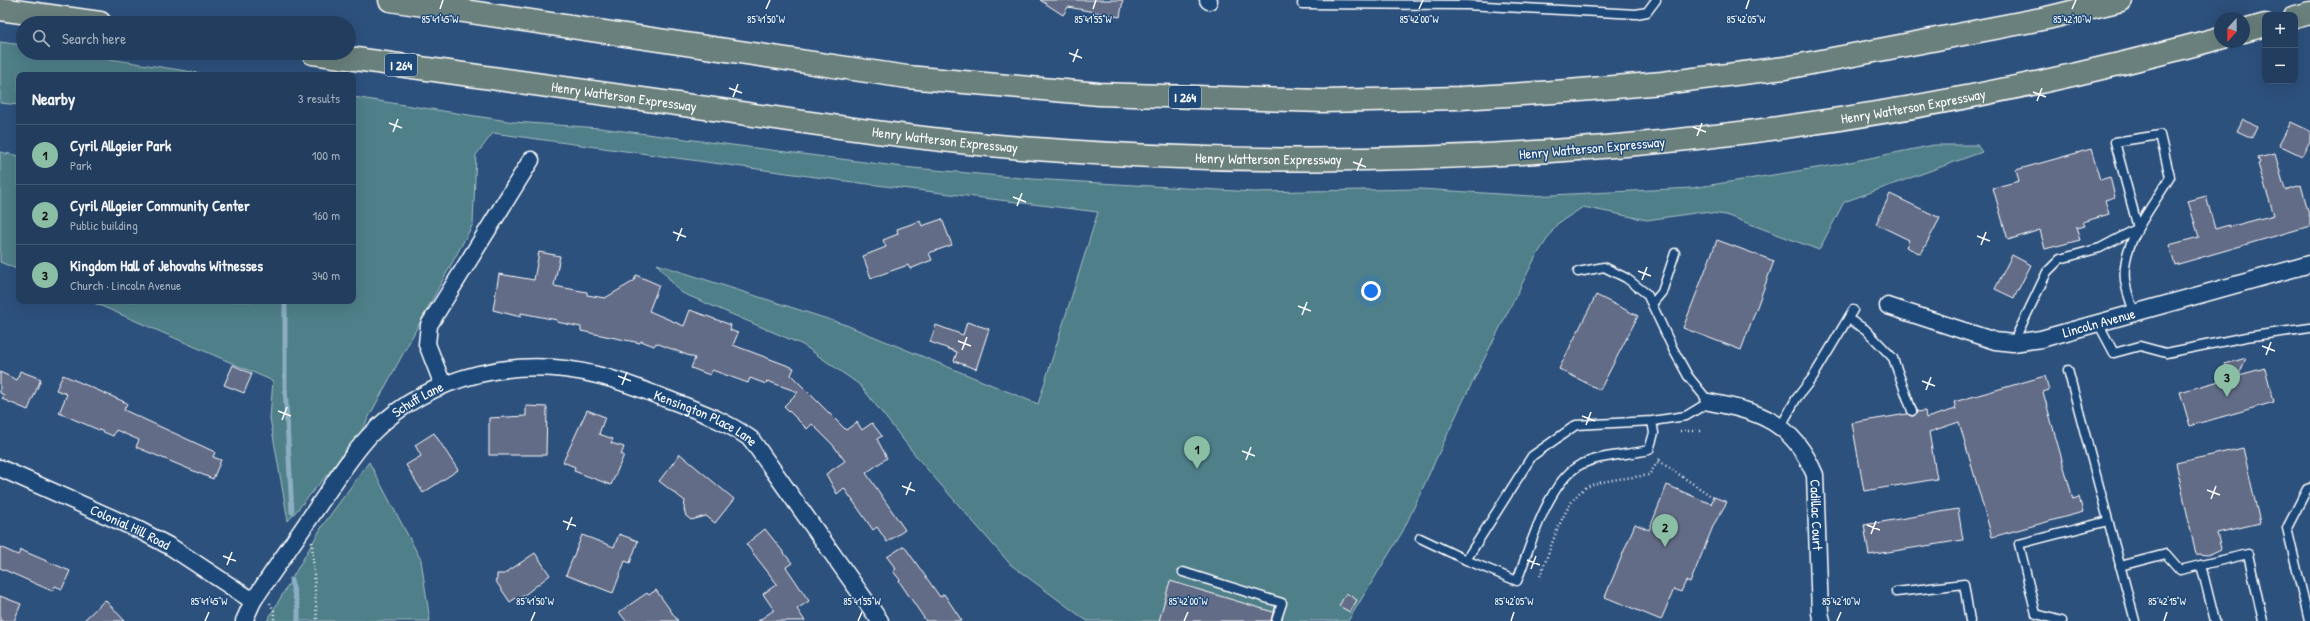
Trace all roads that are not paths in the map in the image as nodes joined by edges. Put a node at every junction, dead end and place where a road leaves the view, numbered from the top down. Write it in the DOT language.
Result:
graph roads {
  1 [pos="390,0"];
  2 [pos="1656,0"];
  3 [pos="2121,0"];
  4 [pos="1302,4"];
  5 [pos="0,9"];
  6 [pos="2310,13"];
  7 [pos="50,16"];
  8 [pos="2298,16"];
  9 [pos="2262,26"];
  10 [pos="2250,29"];
  11 [pos="2214,40"];
  12 [pos="356,59"];
  13 [pos="531,160"];
  14 [pos="2138,228"];
  15 [pos="1675,253"];
  16 [pos="2310,264"];
  17 [pos="1578,272"];
  18 [pos="1652,304"];
  19 [pos="1888,306"];
  20 [pos="1853,310"];
  21 [pos="2134,313"];
  22 [pos="1848,319"];
  23 [pos="2098,323"];
  24 [pos="2310,328"];
  25 [pos="2012,343"];
  26 [pos="2068,370"];
  27 [pos="443,385"];
  28 [pos="1709,402"];
  29 [pos="1912,411"];
  30 [pos="1652,421"];
  31 [pos="1781,426"];
  32 [pos="0,468"];
  33 [pos="2310,488"];
  34 [pos="2108,521"];
  35 [pos="1420,538"];
  36 [pos="1466,560"];
  37 [pos="2201,565"];
  38 [pos="2120,566"];
  39 [pos="1183,572"];
  40 [pos="1896,592"];
  41 [pos="253,600"];
  42 [pos="244,621"];
  43 [pos="880,621"];
  44 [pos="1276,621"];
  45 [pos="1822,621"];
  46 [pos="1970,621"];
  47 [pos="2062,621"];
  48 [pos="2135,621"];
  49 [pos="2215,621"];
  50 [pos="2263,621"];
  51 [pos="2309,621"];
  1 -- 3 [label="highway, I 264"];
  2 -- 4 [label="lane"];
  5 -- 7 [label="highway"];
  6 -- 8 [label="highway"];
  9 -- 10 [label="highway"];
  11 -- 12 [label="highway, Henry Watterson Expressway / I 264"];
  13 -- 27 [label="street, Schuff Lane"];
  14 -- 14 [label="lane"];
  14 -- 21 [label="lane"];
  14 -- 25 [label="lane"];
  15 -- 18 [label="lane"];
  16 -- 21 [label="street, Lincoln Avenue"];
  17 -- 18 [label="lane"];
  18 -- 28 [label="lane"];
  19 -- 25 [label="street, Lincoln Avenue"];
  20 -- 22 [label="lane"];
  21 -- 23 [label="street, Lincoln Avenue"];
  22 -- 29 [label="lane"];
  22 -- 31 [label="lane"];
  23 -- 24 [label="lane"];
  23 -- 25 [label="street, Lincoln Avenue"];
  26 -- 34 [label="lane"];
  27 -- 41 [label="street, Schuff Lane"];
  27 -- 43 [label="street, Kensington Place Lane"];
  28 -- 30 [label="lane"];
  28 -- 31 [label="street, Cadillac Court"];
  30 -- 36 [label="lane"];
  30 -- 36 [label="lane"];
  31 -- 45 [label="street, Cadillac Court"];
  32 -- 41 [label="street, Colonial Hill Road"];
  33 -- 51 [label="lane"];
  34 -- 38 [label="lane"];
  34 -- 47 [label="lane"];
  35 -- 36 [label="lane"];
  37 -- 38 [label="lane"];
  37 -- 49 [label="lane"];
  37 -- 50 [label="lane"];
  38 -- 48 [label="lane"];
  39 -- 44 [label="lane"];
  40 -- 46 [label="lane"];
  41 -- 42 [label="street, Schuff Lane"];
}
